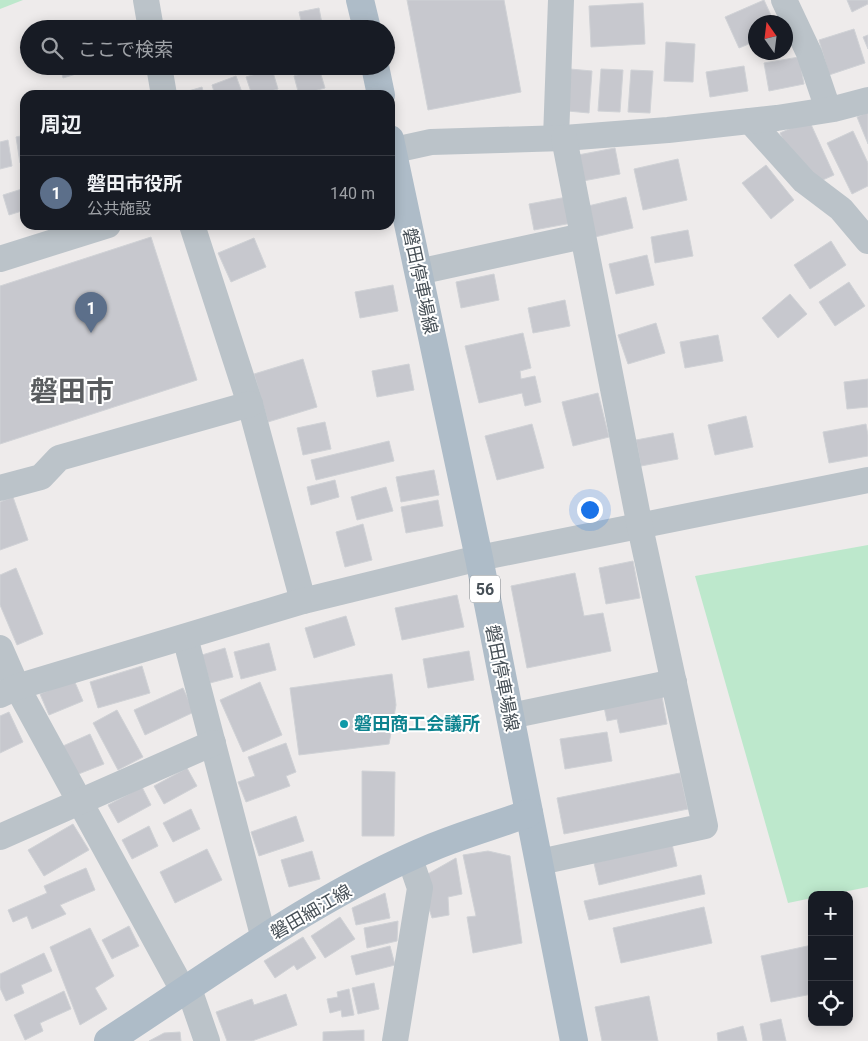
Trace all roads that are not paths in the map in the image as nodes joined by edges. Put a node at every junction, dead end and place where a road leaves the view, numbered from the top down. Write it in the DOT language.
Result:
graph roads {
  1 [pos="146,0"];
  2 [pos="360,0"];
  3 [pos="561,0"];
  4 [pos="784,0"];
  5 [pos="150,20"];
  6 [pos="364,20"];
  7 [pos="161,75"];
  8 [pos="376,75"];
  9 [pos="163,90"];
  10 [pos="380,90"];
  11 [pos="868,100"];
  12 [pos="828,109"];
  13 [pos="750,121"];
  14 [pos="560,138"];
  15 [pos="395,146"];
  16 [pos="395,166"];
  17 [pos="92,230"];
  18 [pos="194,230"];
  19 [pos="583,236"];
  20 [pos="868,241"];
  21 [pos="0,259"];
  22 [pos="418,272"];
  23 [pos="250,404"];
  24 [pos="868,480"];
  25 [pos="0,488"];
  26 [pos="640,527"];
  27 [pos="479,558"];
  28 [pos="303,601"];
  29 [pos="185,636"];
  30 [pos="0,648"];
  31 [pos="674,682"];
  32 [pos="8,691"];
  33 [pos="510,716"];
  34 [pos="213,742"];
  35 [pos="80,802"];
  36 [pos="529,814"];
  37 [pos="0,837"];
  38 [pos="410,858"];
  39 [pos="540,862"];
  40 [pos="264,939"];
  41 [pos="186,990"];
  42 [pos="108,1041"];
  43 [pos="207,1041"];
  44 [pos="395,1041"];
  45 [pos="574,1041"];
  1 -- 5 [label="street"];
  2 -- 6 [label="main road"];
  3 -- 14 [label="street"];
  4 -- 12 [label="street"];
  7 -- 9 [label="street"];
  8 -- 10 [label="main road"];
  11 -- 12 [label="street"];
  12 -- 13 [label="street"];
  13 -- 14 [label="street"];
  13 -- 20 [label="street"];
  14 -- 15 [label="street"];
  14 -- 19 [label="street"];
  16 -- 22 [label="main road, 磐田停車場線 / 56"];
  17 -- 21 [label="street"];
  18 -- 23 [label="street"];
  19 -- 22 [label="street"];
  19 -- 26 [label="street"];
  22 -- 27 [label="main road, 磐田停車場線 / 56"];
  23 -- 25 [label="street"];
  23 -- 28 [label="street"];
  24 -- 26 [label="street"];
  26 -- 27 [label="street"];
  26 -- 31 [label="street"];
  27 -- 28 [label="street"];
  27 -- 33 [label="main road, 磐田停車場線 / 56"];
  28 -- 29 [label="street"];
  29 -- 32 [label="street"];
  29 -- 34 [label="street"];
  30 -- 32 [label="street"];
  31 -- 33 [label="street"];
  31 -- 39 [label="street"];
  32 -- 35 [label="street"];
  33 -- 36 [label="main road, 磐田停車場線 / 56"];
  34 -- 35 [label="street"];
  34 -- 40 [label="street"];
  35 -- 37 [label="street"];
  35 -- 41 [label="street"];
  36 -- 38 [label="main road, 磐田細江線"];
  36 -- 39 [label="main road, 磐田停車場線 / 56"];
  38 -- 40 [label="main road, 磐田細江線"];
  38 -- 44 [label="street"];
  39 -- 45 [label="main road, 磐田停車場線 / 56"];
  40 -- 41 [label="main road, 磐田細江線"];
  41 -- 42 [label="main road, 磐田細江線"];
  41 -- 43 [label="street"];
}
